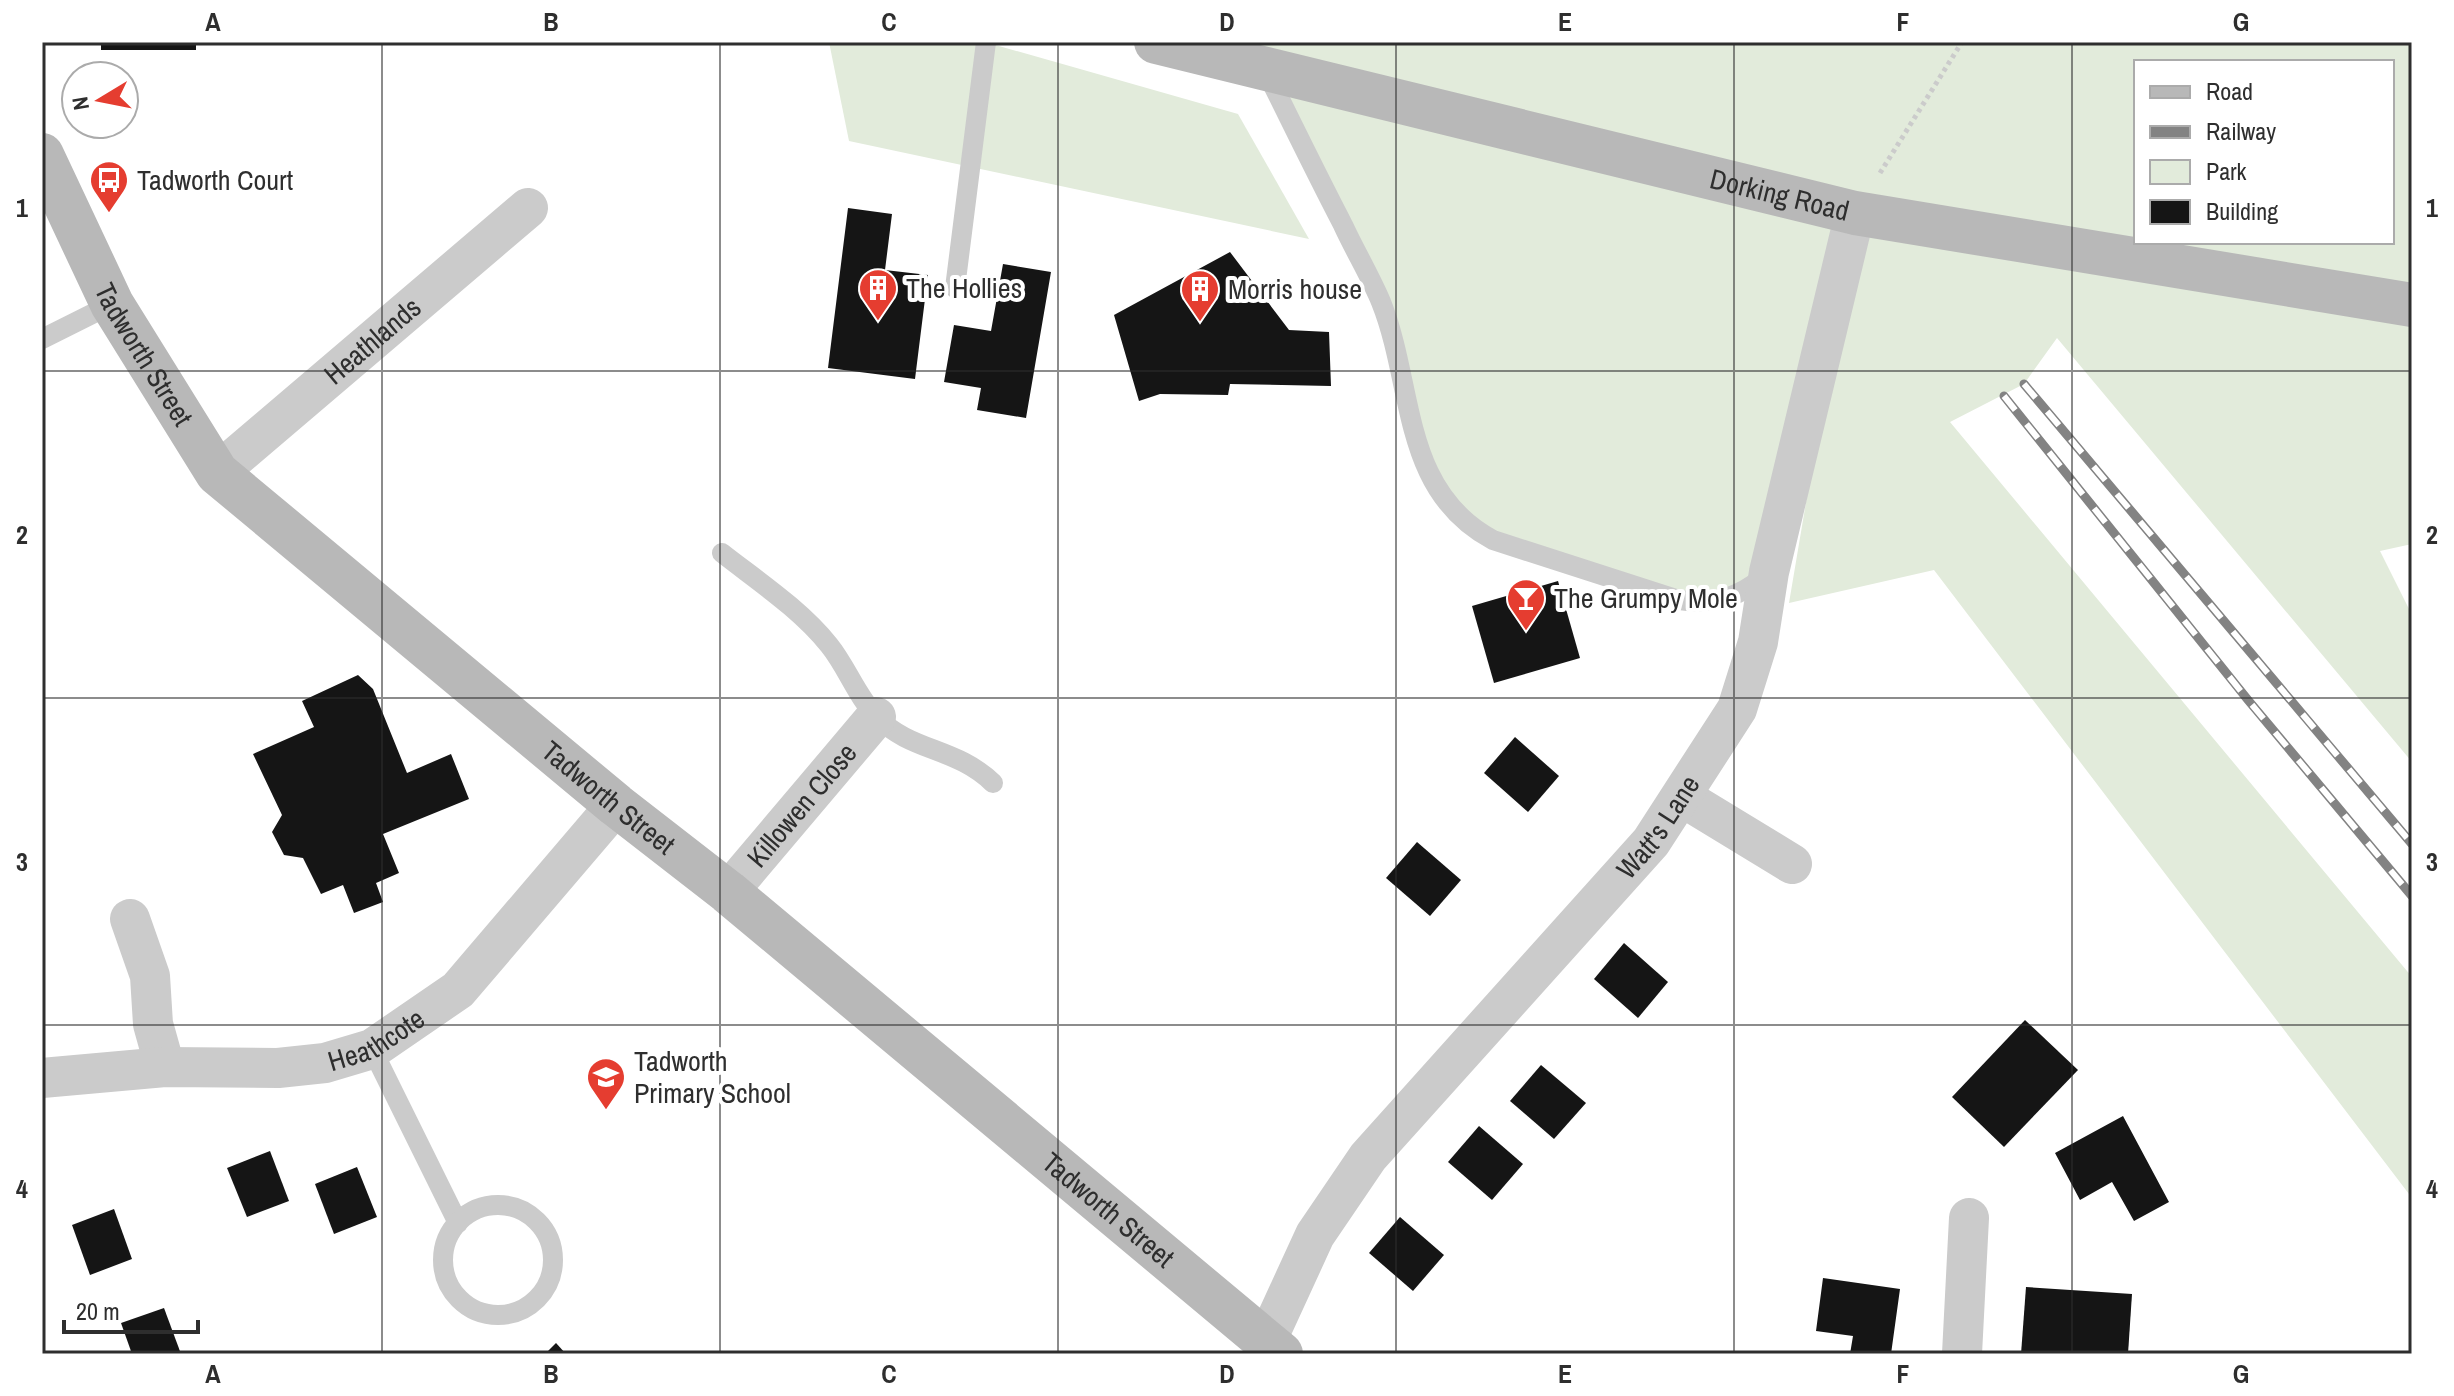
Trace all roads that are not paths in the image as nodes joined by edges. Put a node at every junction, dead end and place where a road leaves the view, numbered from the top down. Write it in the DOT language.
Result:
graph roads {
  1 [pos="986,42"];
  2 [pos="1156,42"];
  3 [pos="1265,70"];
  4 [pos="42,155"];
  5 [pos="528,208"];
  6 [pos="1855,213"];
  7 [pos="955,288"];
  8 [pos="112,304"];
  9 [pos="2406,310"];
  10 [pos="42,339"];
  11 [pos="217,473"];
  12 [pos="722,553"];
  13 [pos="1769,572"];
  14 [pos="876,717"];
  15 [pos="993,783"];
  16 [pos="1682,797"];
  17 [pos="616,805"];
  18 [pos="1792,864"];
  19 [pos="728,892"];
  20 [pos="130,919"];
  21 [pos="372,1049"];
  22 [pos="165,1067"];
  23 [pos="42,1078"];
  24 [pos="1969,1218"];
  25 [pos="458,1223"];
  26 [pos="1273,1349"];
  27 [pos="1962,1354"];
  1 -- 7 [label="lane"];
  2 -- 3 [label="main road, Dorking Road"];
  3 -- 6 [label="main road, Dorking Road"];
  3 -- 13 [label="lane"];
  4 -- 8 [label="main road, Tadworth Street"];
  5 -- 11 [label="street, Heathlands"];
  6 -- 9 [label="main road, Dorking Road"];
  6 -- 13 [label="street, Watt's Lane"];
  8 -- 10 [label="lane"];
  8 -- 11 [label="main road, Tadworth Street"];
  11 -- 17 [label="main road, Tadworth Street"];
  12 -- 14 [label="lane"];
  13 -- 16 [label="street, Watt's Lane"];
  14 -- 15 [label="lane"];
  14 -- 19 [label="street, Killowen Close"];
  16 -- 18 [label="street"];
  16 -- 26 [label="street, Watt's Lane"];
  17 -- 19 [label="main road, Tadworth Street"];
  17 -- 21 [label="street, Heathcote"];
  19 -- 26 [label="main road, Tadworth Street"];
  20 -- 22 [label="street"];
  21 -- 22 [label="street, Heathcote"];
  21 -- 25 [label="lane"];
  22 -- 23 [label="street, Heathcote"];
  24 -- 27 [label="street"];
  25 -- 25 [label="lane"];
}
